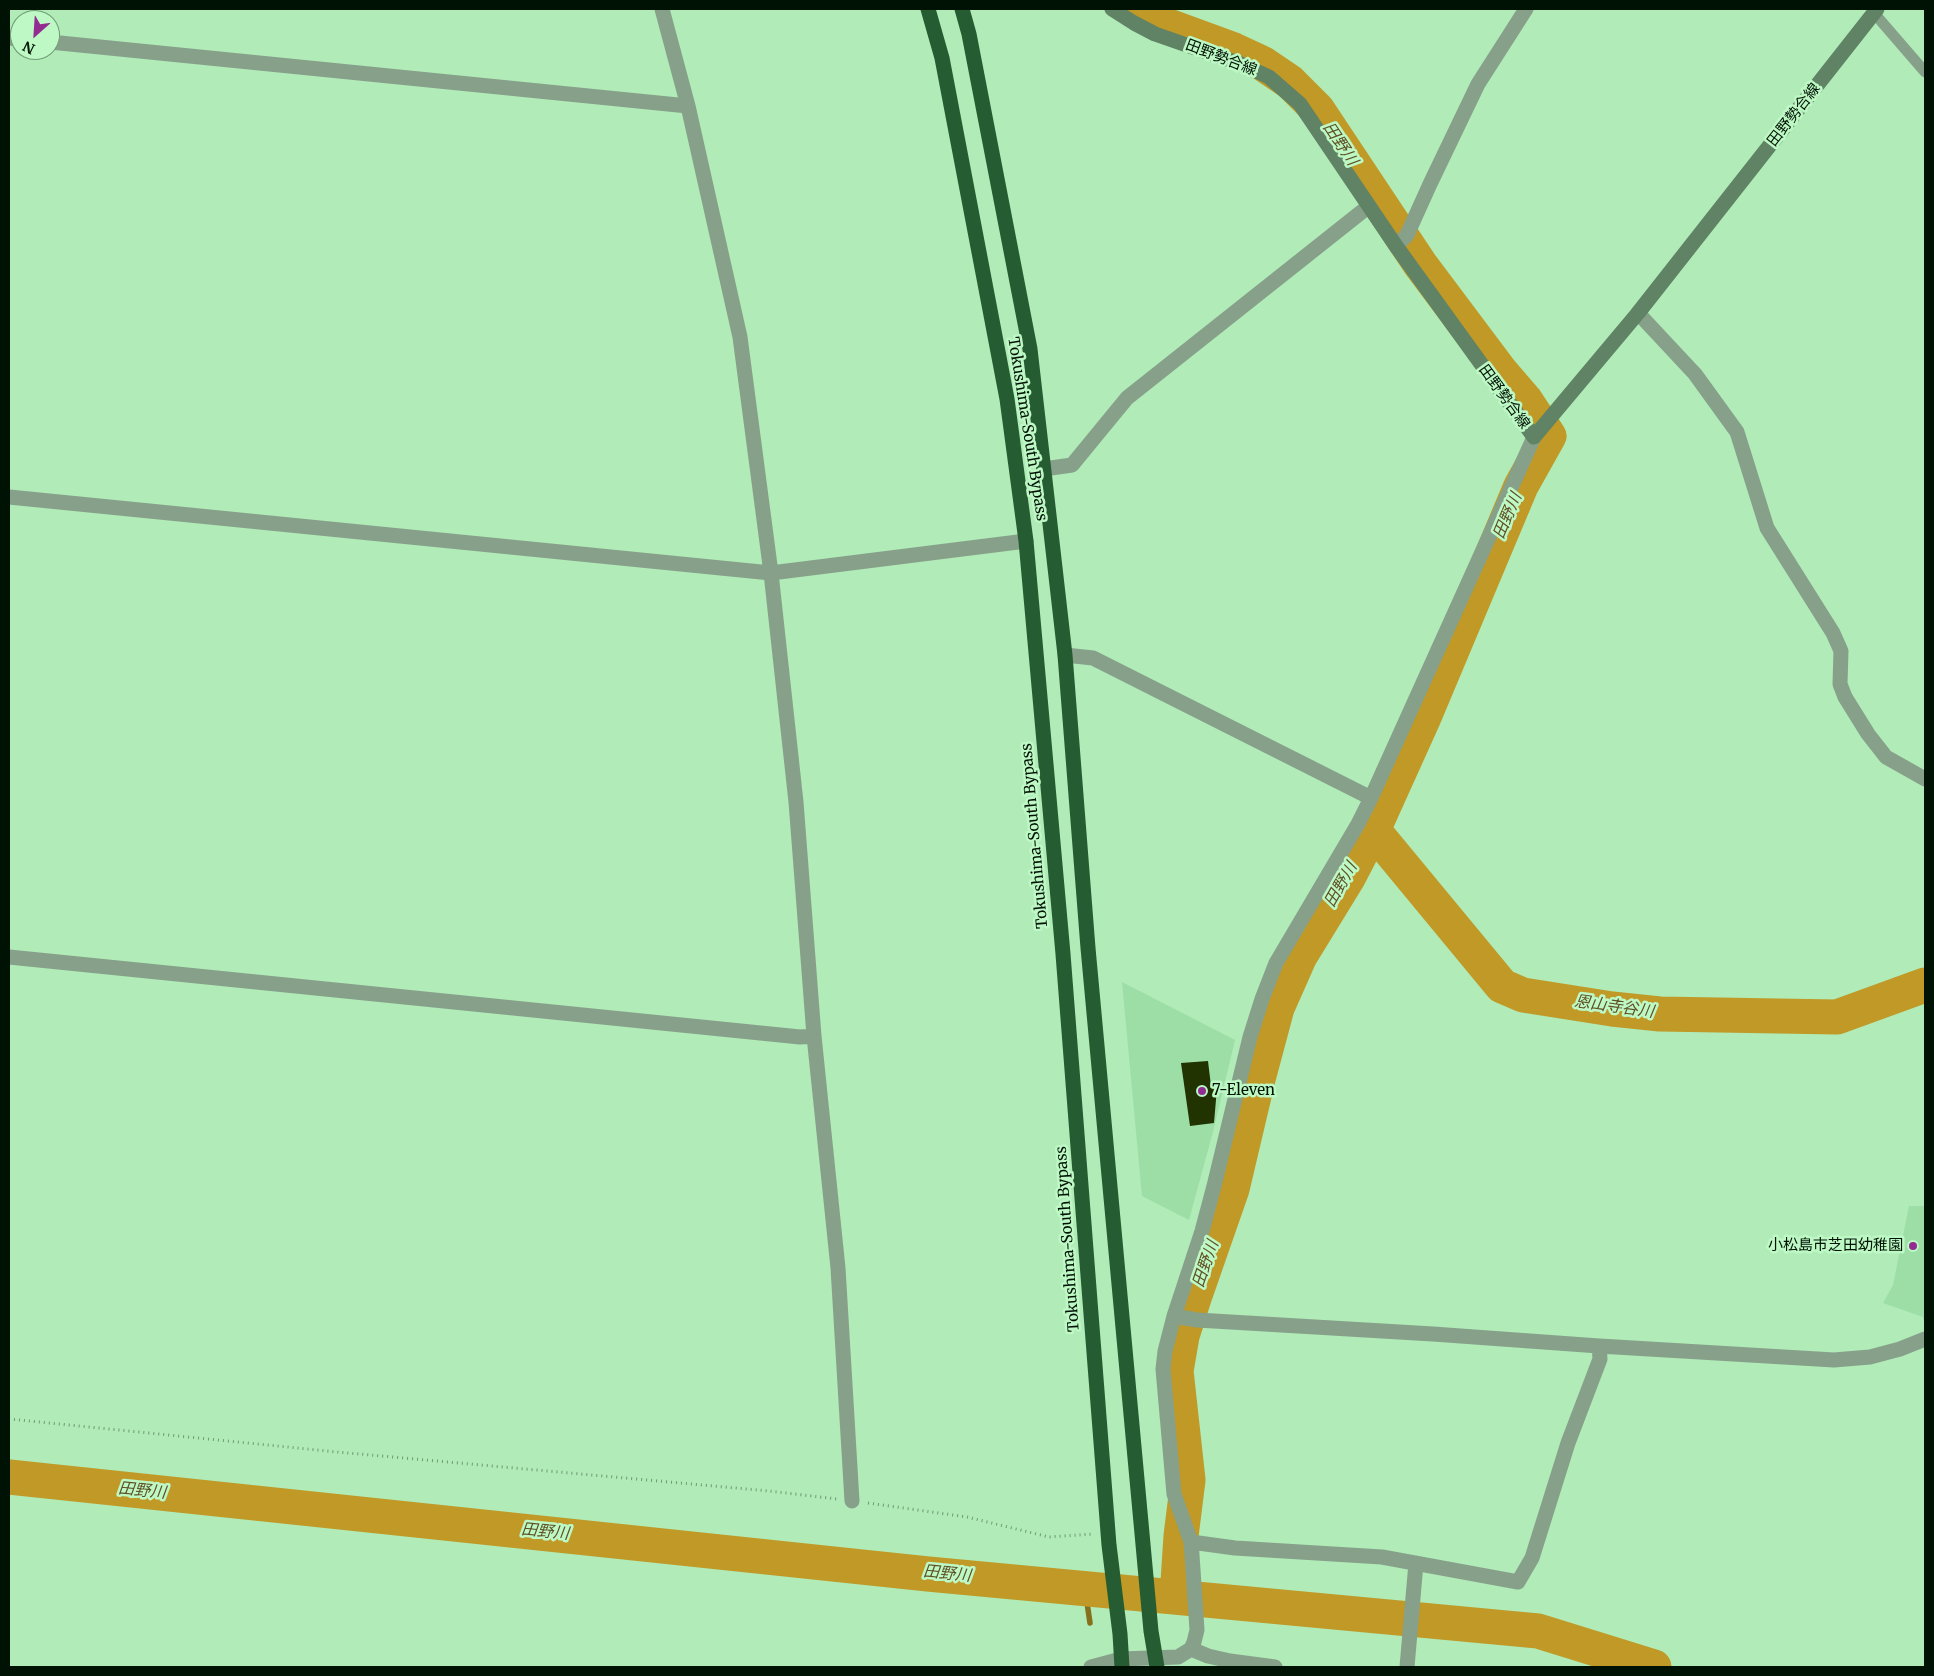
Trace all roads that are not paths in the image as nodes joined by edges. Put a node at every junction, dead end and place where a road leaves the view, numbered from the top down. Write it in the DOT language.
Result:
graph roads {
  1 [pos="662,9"];
  2 [pos="928,9"];
  3 [pos="962,9"];
  4 [pos="1112,9"];
  5 [pos="1526,9"];
  6 [pos="1876,11"];
  7 [pos="60,43"];
  8 [pos="1925,72"];
  9 [pos="688,106"];
  10 [pos="1369,206"];
  11 [pos="1401,242"];
  12 [pos="1638,312"];
  13 [pos="1534,437"];
  14 [pos="1044,468"];
  15 [pos="9,497"];
  16 [pos="1026,541"];
  17 [pos="771,573"];
  18 [pos="1065,655"];
  19 [pos="1925,779"];
  20 [pos="1371,798"];
  21 [pos="9,958"];
  22 [pos="814,1036"];
  23 [pos="1178,1317"];
  24 [pos="1925,1340"];
  25 [pos="1599,1346"];
  26 [pos="852,1501"];
  27 [pos="1191,1548"];
  28 [pos="1416,1563"];
  29 [pos="1191,1649"];
  30 [pos="1122,1663"];
  31 [pos="1156,1663"];
  32 [pos="1407,1666"];
  33 [pos="1091,1667"];
  34 [pos="1275,1667"];
  1 -- 9 [label="street"];
  2 -- 16 [label="highway, Tokushima-South Bypass"];
  3 -- 14 [label="highway, Tokushima-South Bypass"];
  4 -- 10 [label="main road, 田野勢合線"];
  5 -- 11 [label="street"];
  6 -- 8 [label="lane"];
  6 -- 12 [label="main road, 田野勢合線"];
  7 -- 9 [label="street"];
  9 -- 17 [label="street"];
  10 -- 11 [label="main road, 田野勢合線"];
  10 -- 14 [label="street"];
  11 -- 13 [label="main road, 田野勢合線"];
  12 -- 13 [label="main road, 田野勢合線"];
  12 -- 19 [label="street"];
  13 -- 20 [label="street"];
  14 -- 18 [label="highway, Tokushima-South Bypass"];
  15 -- 17 [label="street"];
  16 -- 17 [label="street"];
  16 -- 30 [label="highway, Tokushima-South Bypass"];
  17 -- 22 [label="street"];
  18 -- 20 [label="street"];
  18 -- 31 [label="highway, Tokushima-South Bypass"];
  20 -- 23 [label="street"];
  21 -- 22 [label="street"];
  22 -- 26 [label="street"];
  23 -- 25 [label="street"];
  23 -- 27 [label="street"];
  24 -- 25 [label="street"];
  25 -- 28 [label="street"];
  27 -- 28 [label="street"];
  27 -- 29 [label="street"];
  28 -- 32 [label="street"];
  29 -- 31 [label="street"];
  29 -- 34 [label="street"];
  30 -- 31 [label="street"];
  30 -- 33 [label="street"];
}
